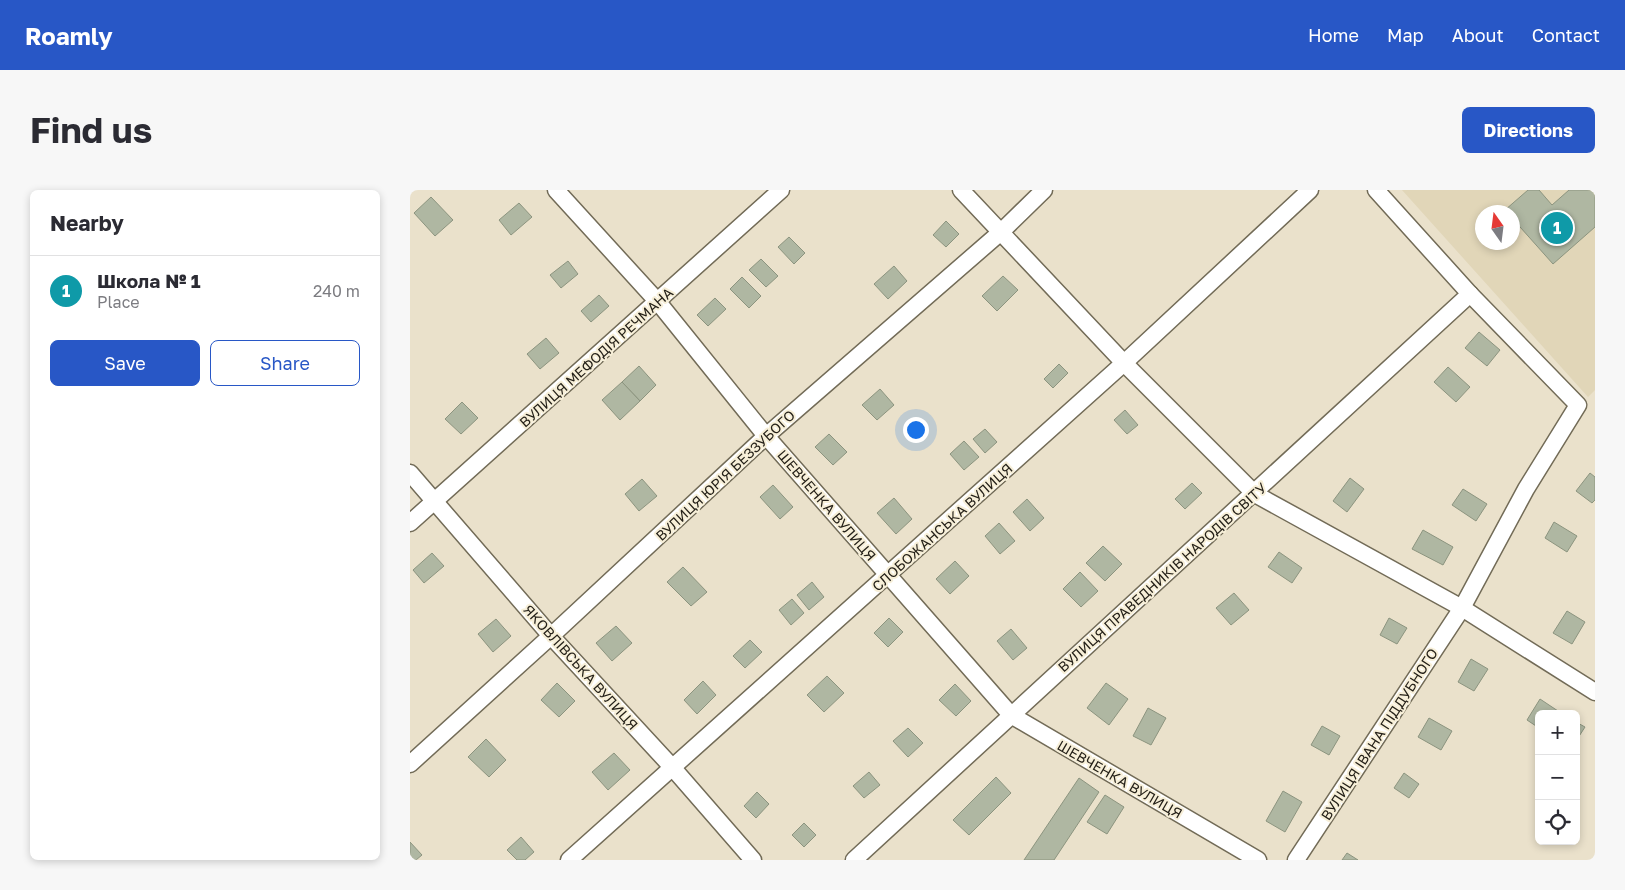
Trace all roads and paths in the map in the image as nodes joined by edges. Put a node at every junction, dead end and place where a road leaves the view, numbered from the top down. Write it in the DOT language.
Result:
graph roads {
  1 [pos="556,190"];
  2 [pos="781,190"];
  3 [pos="961,190"];
  4 [pos="1044,190"];
  5 [pos="1310,190"];
  6 [pos="1376,190"];
  7 [pos="1002,231"];
  8 [pos="1470,294"];
  9 [pos="658,302"];
  10 [pos="1124,363"];
  11 [pos="766,436"];
  12 [pos="410,473"];
  13 [pos="1255,494"];
  14 [pos="434,501"];
  15 [pos="410,523"];
  16 [pos="888,575"];
  17 [pos="1462,608"];
  18 [pos="551,636"];
  19 [pos="1595,692"];
  20 [pos="1011,715"];
  21 [pos="410,764"];
  22 [pos="672,767"];
  23 [pos="569,860"];
  24 [pos="753,860"];
  25 [pos="854,860"];
  26 [pos="1258,860"];
  27 [pos="1296,860"];
  1 -- 9 [label="street, ШЕВЧЕНКА ВУЛИЦЯ"];
  2 -- 9 [label="street, ВУЛИЦЯ МЕФОДІЯ РЕЧМАНА"];
  3 -- 7 [label="street"];
  4 -- 7 [label="street, ВУЛИЦЯ ЮРІЯ БЕЗЗУБОГО"];
  5 -- 10 [label="street, СЛОБОЖАНСЬКА ВУЛИЦЯ"];
  6 -- 8 [label="street"];
  7 -- 10 [label="street"];
  7 -- 11 [label="street, ВУЛИЦЯ ЮРІЯ БЕЗЗУБОГО"];
  8 -- 13 [label="street, ВУЛИЦЯ ПРАВЕДНИКІВ НАРОДІВ СВІТУ"];
  8 -- 17 [label="street, ВУЛИЦЯ ІВАНА ПІДДУБНОГО"];
  9 -- 11 [label="street, ШЕВЧЕНКА ВУЛИЦЯ"];
  9 -- 14 [label="street, ВУЛИЦЯ МЕФОДІЯ РЕЧМАНА"];
  10 -- 13 [label="street"];
  10 -- 16 [label="street, СЛОБОЖАНСЬКА ВУЛИЦЯ"];
  11 -- 16 [label="street, ШЕВЧЕНКА ВУЛИЦЯ"];
  11 -- 18 [label="street, ВУЛИЦЯ ЮРІЯ БЕЗЗУБОГО"];
  12 -- 14 [label="street, ЯКОВЛІВСЬКА ВУЛИЦЯ"];
  13 -- 17 [label="street"];
  13 -- 20 [label="street, ВУЛИЦЯ ПРАВЕДНИКІВ НАРОДІВ СВІТУ"];
  14 -- 15 [label="street, ВУЛИЦЯ МЕФОДІЯ РЕЧМАНА"];
  14 -- 18 [label="street, ЯКОВЛІВСЬКА ВУЛИЦЯ"];
  16 -- 20 [label="street, ШЕВЧЕНКА ВУЛИЦЯ"];
  16 -- 22 [label="street, СЛОБОЖАНСЬКА ВУЛИЦЯ"];
  17 -- 19 [label="street"];
  17 -- 27 [label="street, ВУЛИЦЯ ІВАНА ПІДДУБНОГО"];
  18 -- 21 [label="street, ВУЛИЦЯ ЮРІЯ БЕЗЗУБОГО"];
  18 -- 22 [label="street, ЯКОВЛІВСЬКА ВУЛИЦЯ"];
  20 -- 25 [label="street, ВУЛИЦЯ ПРАВЕДНИКІВ НАРОДІВ СВІТУ"];
  20 -- 26 [label="street, ШЕВЧЕНКА ВУЛИЦЯ"];
  22 -- 23 [label="street, СЛОБОЖАНСЬКА ВУЛИЦЯ"];
  22 -- 24 [label="street, ЯКОВЛІВСЬКА ВУЛИЦЯ"];
}
